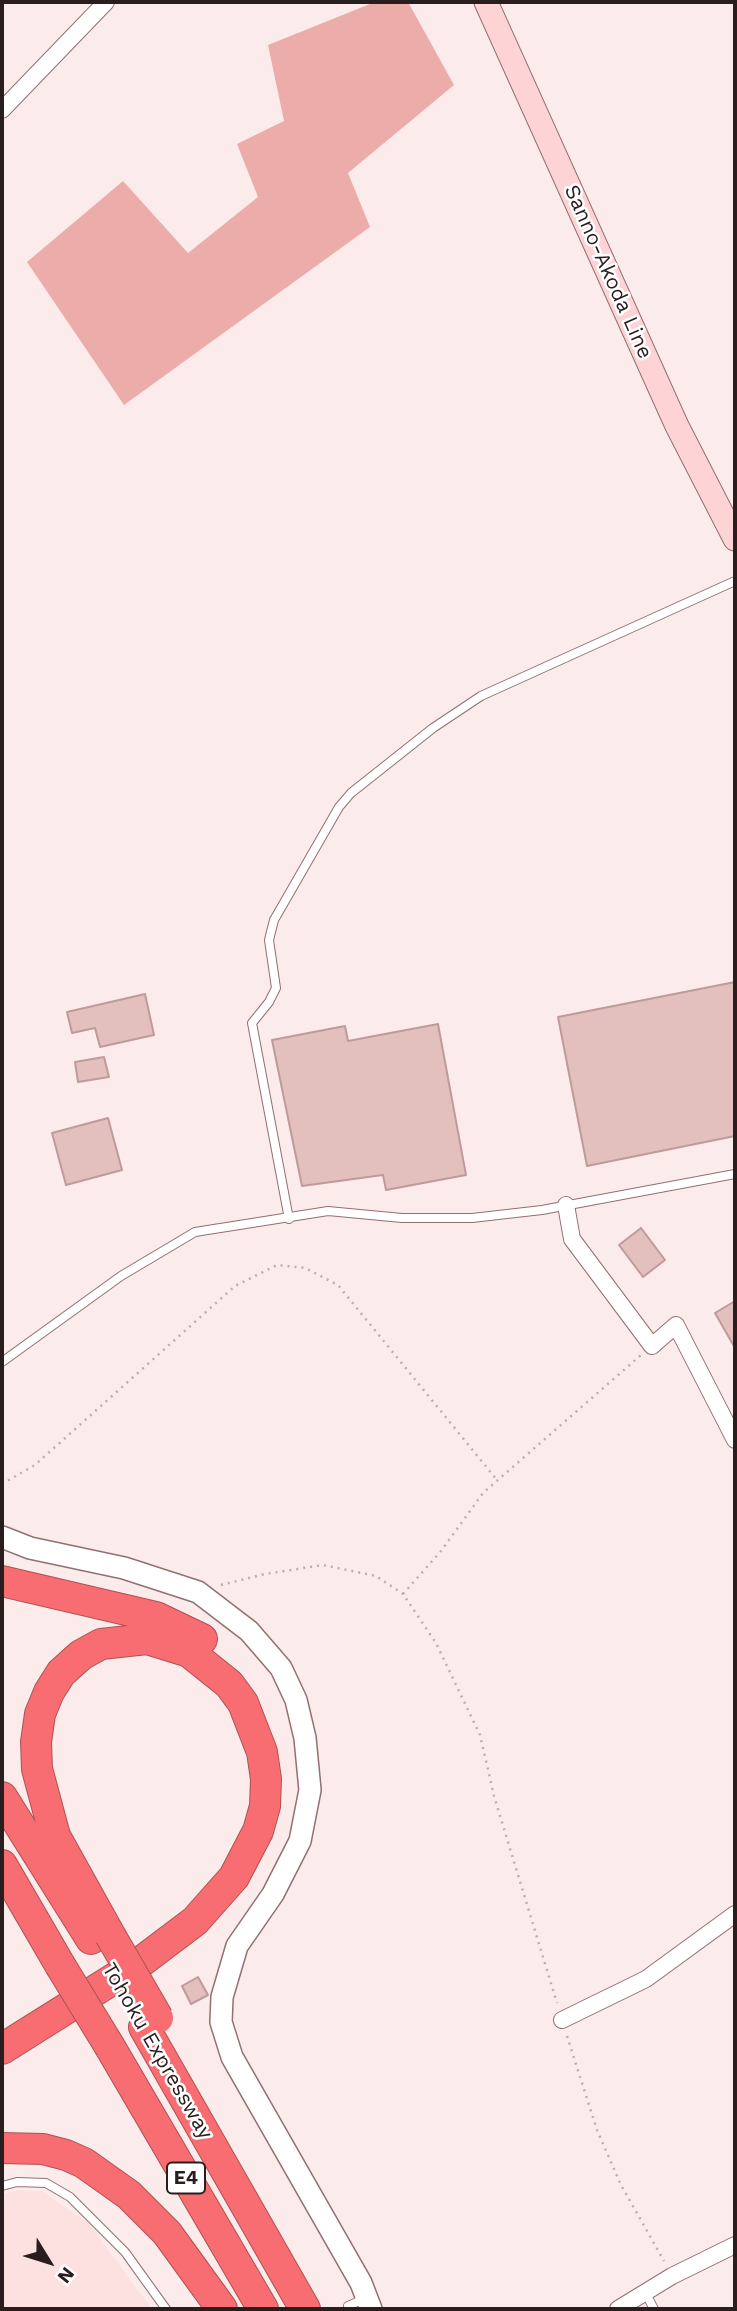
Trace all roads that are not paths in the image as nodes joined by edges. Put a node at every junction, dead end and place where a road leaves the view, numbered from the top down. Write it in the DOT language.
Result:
graph roads {
  1 [pos="106,2"];
  2 [pos="486,2"];
  3 [pos="2,110"];
  4 [pos="735,539"];
  5 [pos="735,581"];
  6 [pos="735,1174"];
  7 [pos="566,1205"];
  8 [pos="289,1219"];
  9 [pos="2,1362"];
  10 [pos="735,1440"];
  11 [pos="2,1537"];
  12 [pos="2,1581"];
  13 [pos="2,1797"];
  14 [pos="2,1865"];
  15 [pos="735,1914"];
  16 [pos="102,1940"];
  17 [pos="562,2020"];
  18 [pos="2,2049"];
  19 [pos="2,2069"];
  20 [pos="2,2148"];
  21 [pos="2,2186"];
  22 [pos="735,2245"];
  23 [pos="646,2294"];
  24 [pos="299,2300"];
  25 [pos="361,2305"];
  26 [pos="166,2309"];
  27 [pos="222,2309"];
  28 [pos="263,2309"];
  29 [pos="618,2309"];
  30 [pos="654,2309"];
  1 -- 3 [label="street"];
  2 -- 4 [label="main road, Sanno-Akoda Line"];
  5 -- 8 [label="lane"];
  6 -- 7 [label="lane"];
  7 -- 8 [label="lane"];
  7 -- 10 [label="street"];
  8 -- 9 [label="lane"];
  11 -- 25 [label="street"];
  12 -- 19 [label="highway"];
  13 -- 16 [label="highway, Tohoku Expressway / E4"];
  14 -- 28 [label="highway, Tohoku Expressway / E4, bridge"];
  15 -- 17 [label="street"];
  16 -- 18 [label="highway"];
  16 -- 24 [label="highway, Tohoku Expressway / E4"];
  20 -- 27 [label="highway"];
  21 -- 26 [label="lane"];
  22 -- 23 [label="street"];
  23 -- 29 [label="street"];
  23 -- 30 [label="lane"];
}
